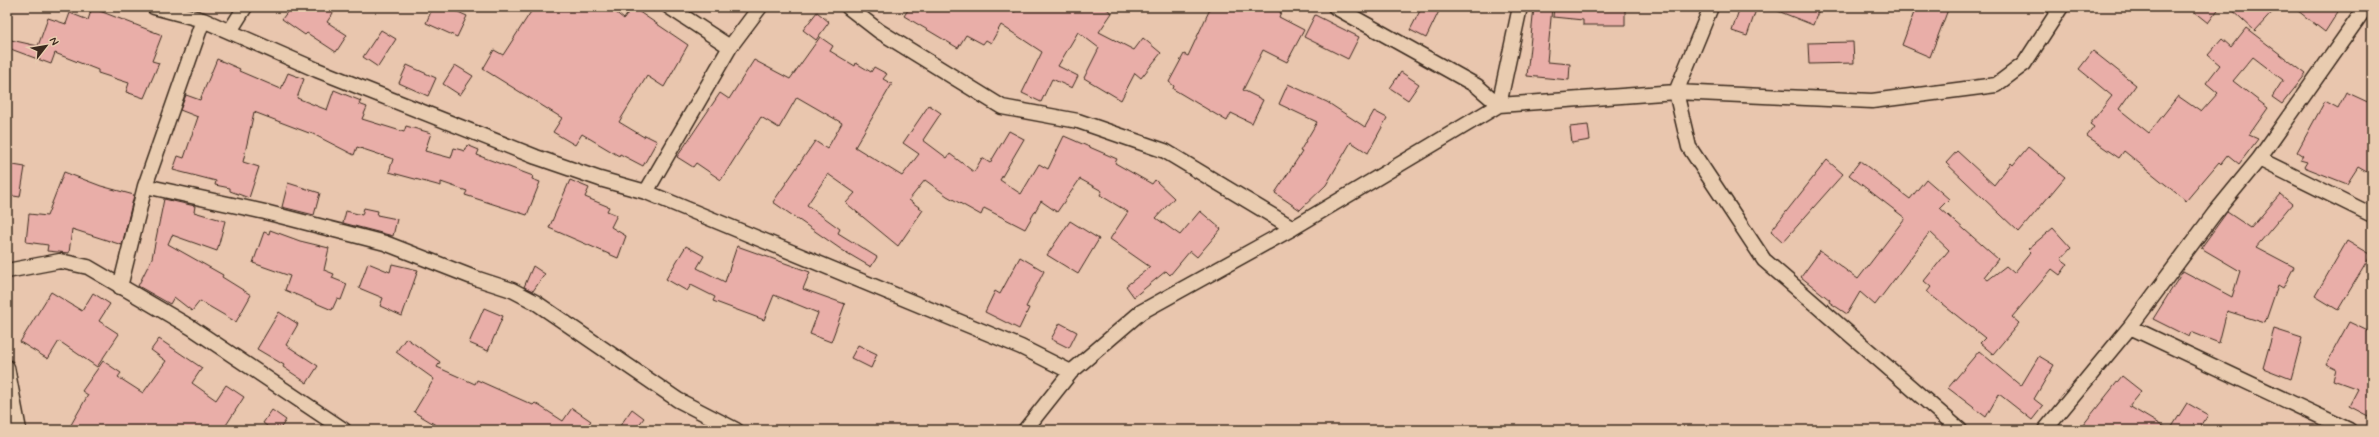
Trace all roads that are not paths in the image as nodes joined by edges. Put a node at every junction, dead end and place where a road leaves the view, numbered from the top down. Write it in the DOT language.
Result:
graph roads {
  1 [pos="154,7"];
  2 [pos="245,7"];
  3 [pos="669,7"];
  4 [pos="760,7"];
  5 [pos="848,7"];
  6 [pos="1335,7"];
  7 [pos="1520,7"];
  8 [pos="1711,7"];
  9 [pos="2061,7"];
  10 [pos="2366,7"];
  11 [pos="203,20"];
  12 [pos="230,31"];
  13 [pos="730,47"];
  14 [pos="1676,92"];
  15 [pos="1499,105"];
  16 [pos="2259,159"];
  17 [pos="145,186"];
  18 [pos="646,192"];
  19 [pos="2372,215"];
  20 [pos="1293,228"];
  21 [pos="7,272"];
  22 [pos="120,287"];
  23 [pos="2130,327"];
  24 [pos="7,367"];
  25 [pos="1071,372"];
  26 [pos="19,430"];
  27 [pos="344,430"];
  28 [pos="736,430"];
  29 [pos="1025,430"];
  30 [pos="1960,430"];
  31 [pos="2045,430"];
  32 [pos="2348,430"];
  1 -- 11 [label="street"];
  2 -- 12 [label="street"];
  3 -- 13 [label="street"];
  4 -- 13 [label="street"];
  5 -- 20 [label="street"];
  6 -- 15 [label="street"];
  7 -- 15 [label="street"];
  8 -- 14 [label="street"];
  9 -- 14 [label="street"];
  10 -- 16 [label="street"];
  11 -- 12 [label="street"];
  11 -- 17 [label="street"];
  12 -- 18 [label="street"];
  13 -- 18 [label="street"];
  14 -- 15 [label="street"];
  14 -- 30 [label="street"];
  15 -- 20 [label="street"];
  16 -- 19 [label="street"];
  16 -- 23 [label="street"];
  17 -- 22 [label="street"];
  17 -- 28 [label="street"];
  18 -- 25 [label="street"];
  20 -- 25 [label="street"];
  21 -- 22 [label="street"];
  22 -- 27 [label="street"];
  23 -- 31 [label="street"];
  23 -- 32 [label="street"];
  24 -- 26 [label="street"];
  25 -- 29 [label="street"];
}
